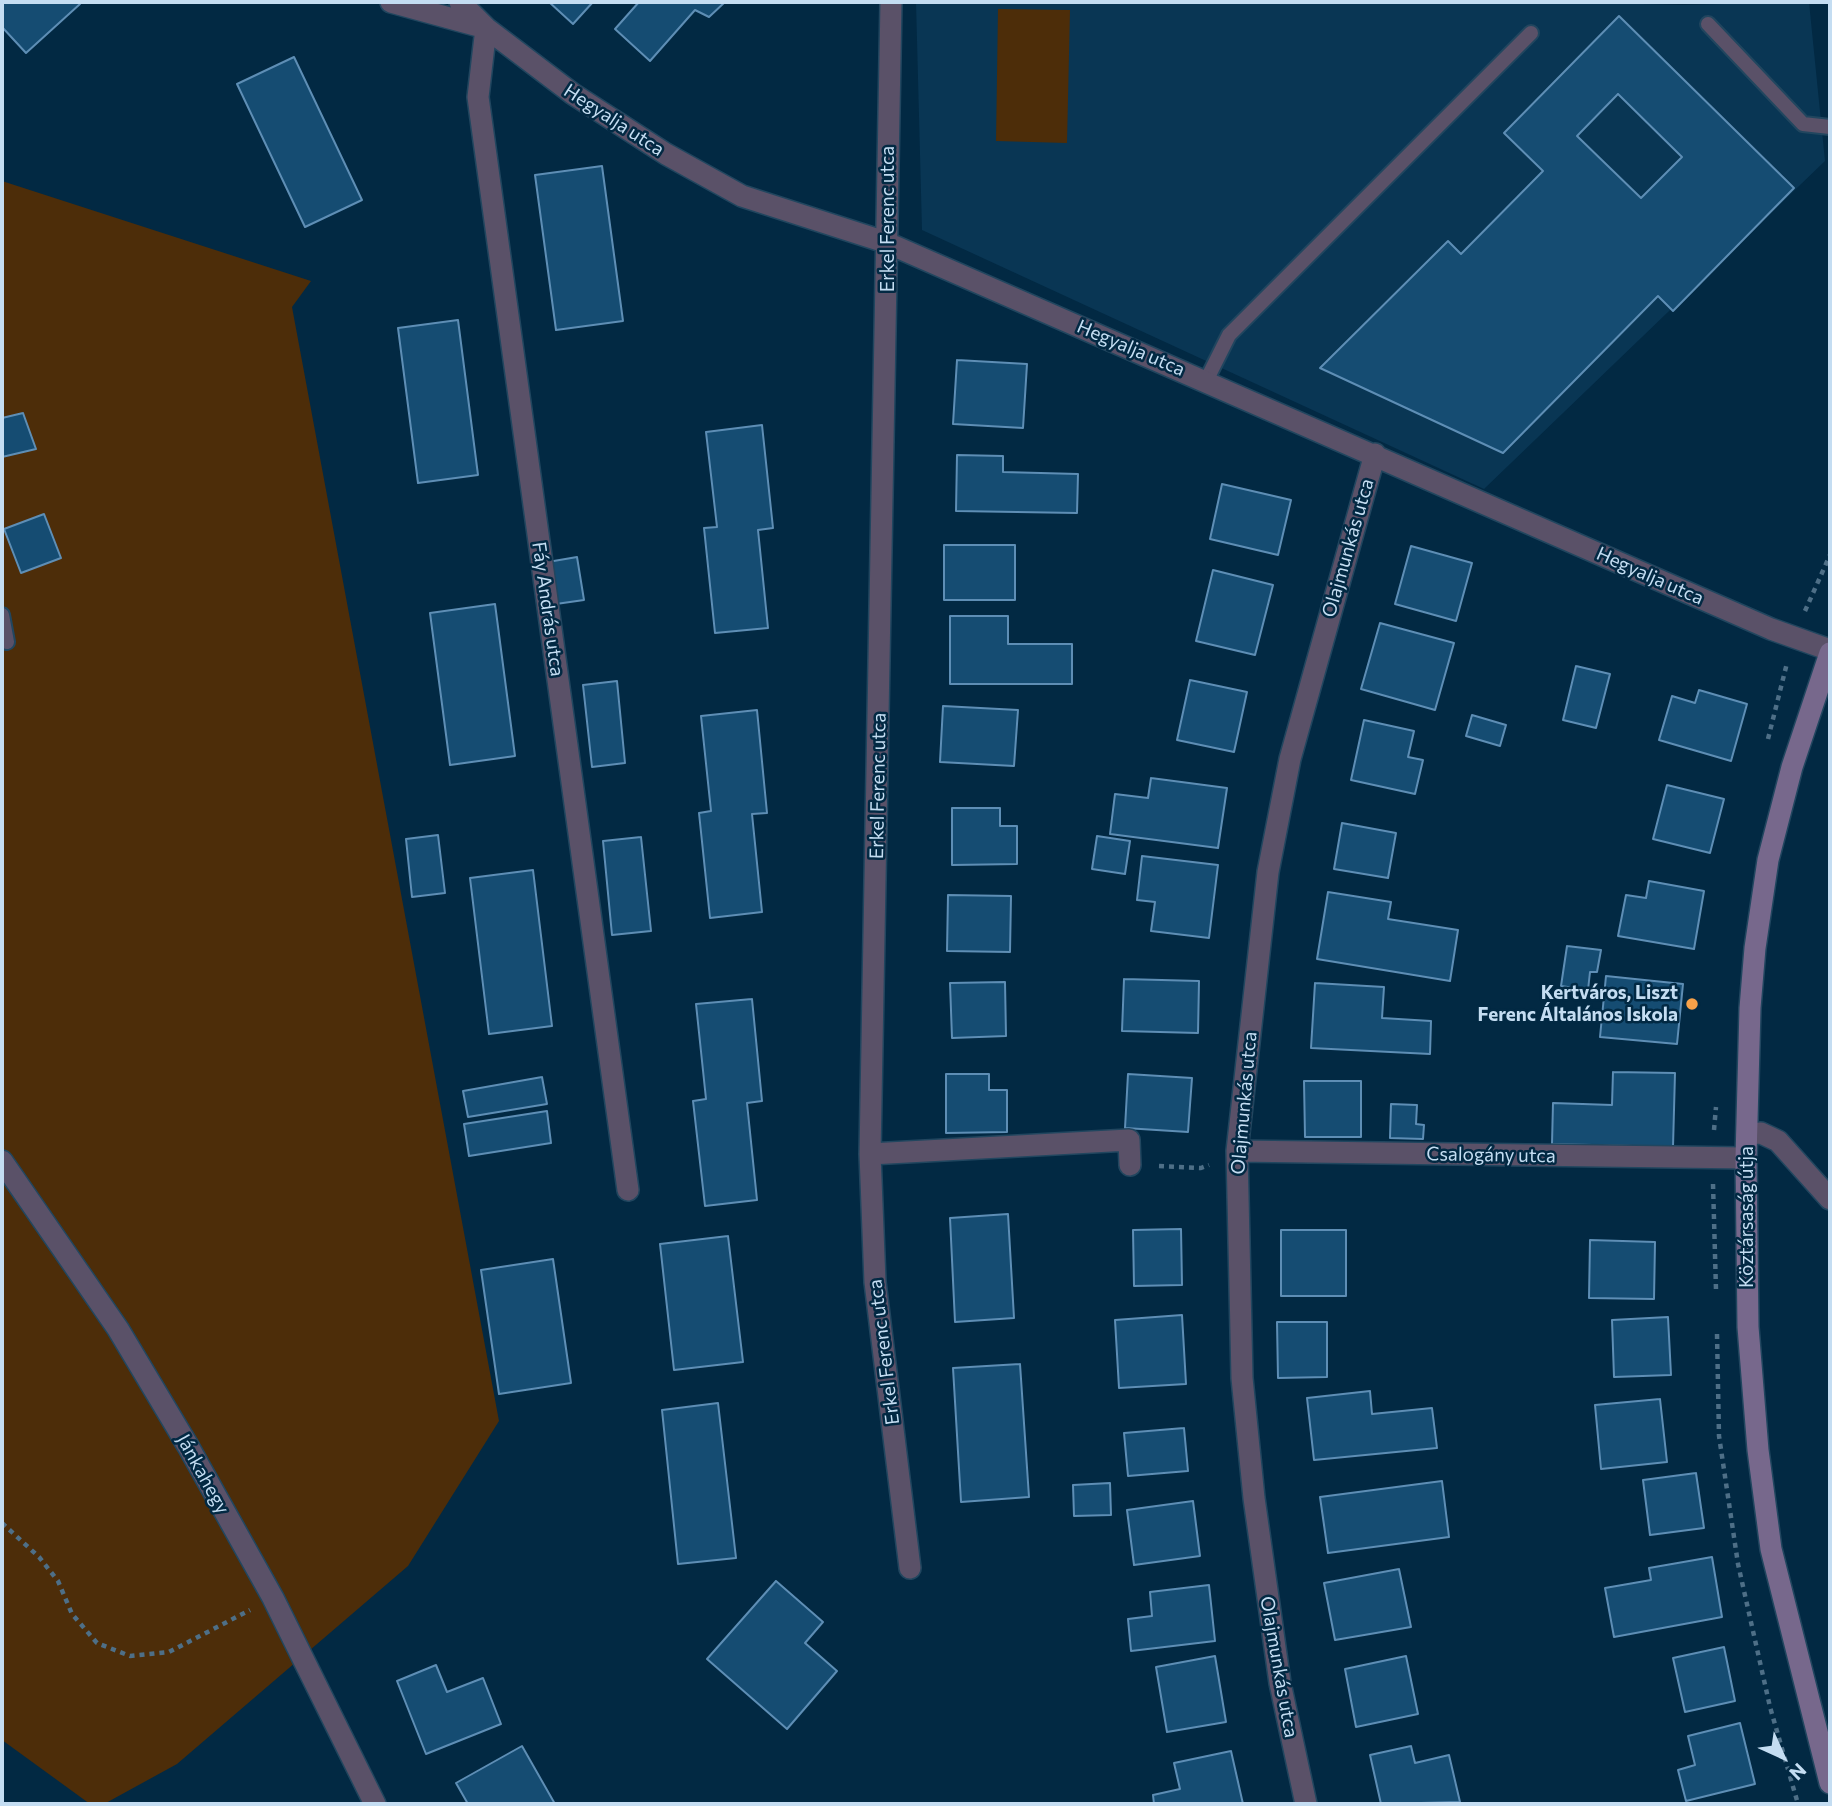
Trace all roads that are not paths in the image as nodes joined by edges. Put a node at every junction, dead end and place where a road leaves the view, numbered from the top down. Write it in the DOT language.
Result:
graph roads {
  1 [pos="391,2"];
  2 [pos="460,2"];
  3 [pos="891,2"];
  4 [pos="1708,24"];
  5 [pos="486,28"];
  6 [pos="1531,33"];
  7 [pos="1830,127"];
  8 [pos="885,242"];
  9 [pos="1206,381"];
  10 [pos="1374,454"];
  11 [pos="2,615"];
  12 [pos="7,642"];
  13 [pos="1830,651"];
  14 [pos="1746,1134"];
  15 [pos="1237,1151"];
  16 [pos="870,1154"];
  17 [pos="1746,1158"];
  18 [pos="2,1161"];
  19 [pos="1130,1165"];
  20 [pos="628,1190"];
  21 [pos="1830,1199"];
  22 [pos="910,1567"];
  23 [pos="1830,1783"];
  24 [pos="375,1804"];
  25 [pos="1306,1804"];
  1 -- 5 [label="street"];
  2 -- 5 [label="street, Hegyalja utca"];
  3 -- 8 [label="street, Erkel Ferenc utca"];
  4 -- 7 [label="lane"];
  5 -- 8 [label="street, Hegyalja utca"];
  5 -- 20 [label="street, Fáy András utca"];
  6 -- 9 [label="lane"];
  8 -- 9 [label="street, Hegyalja utca"];
  8 -- 16 [label="street, Erkel Ferenc utca"];
  9 -- 10 [label="street, Hegyalja utca"];
  10 -- 13 [label="street, Hegyalja utca"];
  10 -- 15 [label="street, Olajmunkás utca"];
  11 -- 12 [label="lane"];
  13 -- 14 [label="street, Köztársaság útja"];
  14 -- 17 [label="street, Köztársaság útja"];
  14 -- 21 [label="street"];
  15 -- 17 [label="street, Csalogány utca"];
  15 -- 25 [label="street, Olajmunkás utca"];
  16 -- 19 [label="street"];
  16 -- 22 [label="street, Erkel Ferenc utca"];
  17 -- 23 [label="street, Köztársaság útja"];
  18 -- 24 [label="street, Jánkahegy"];
}
